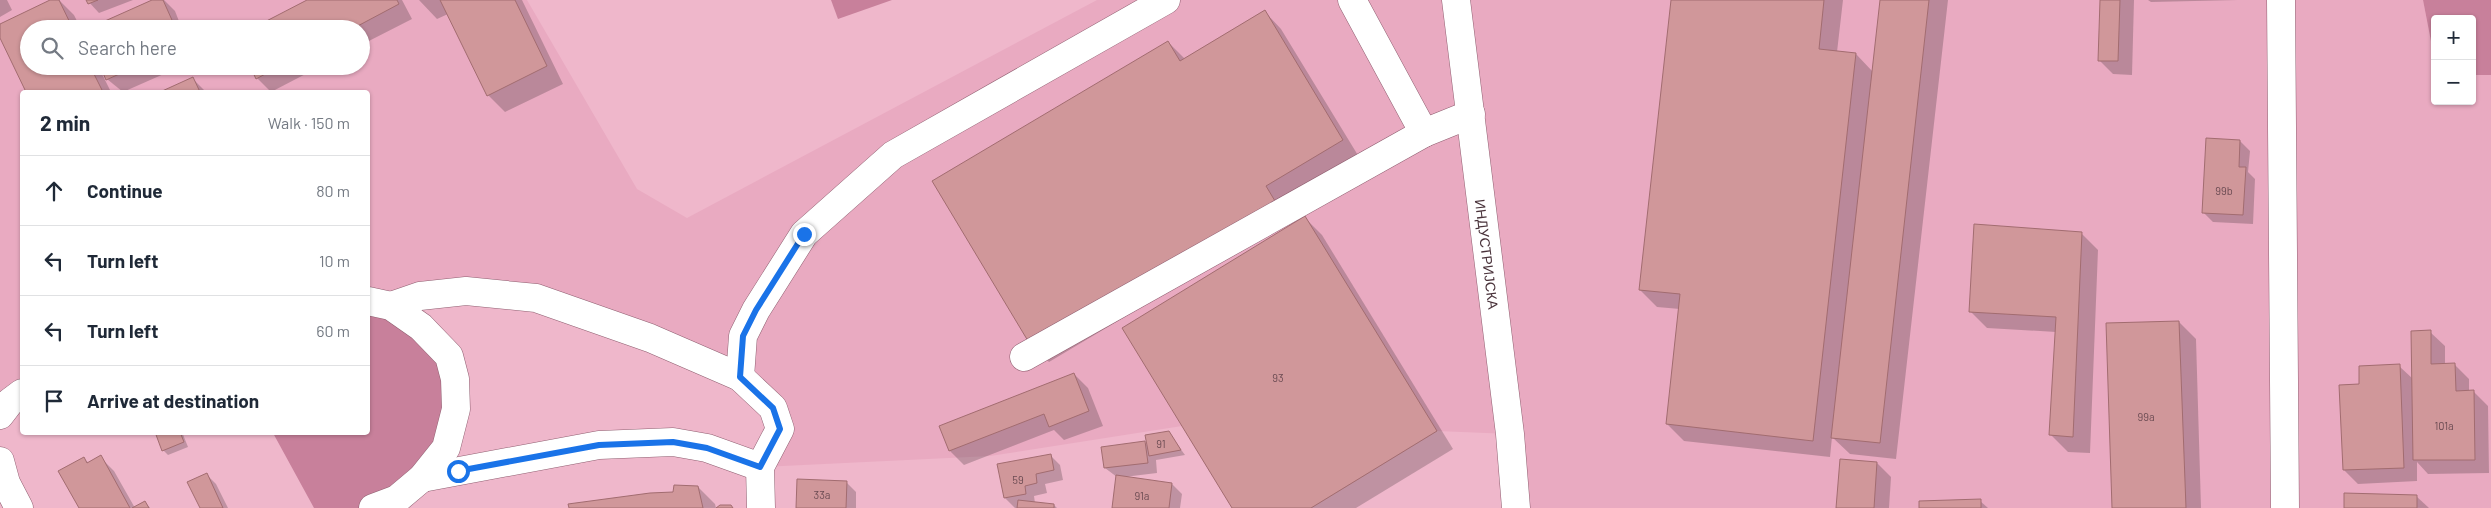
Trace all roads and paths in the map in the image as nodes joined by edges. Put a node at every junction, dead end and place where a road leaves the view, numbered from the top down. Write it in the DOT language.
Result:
graph roads {
  1 [pos="1166,0"];
  2 [pos="1352,0"];
  3 [pos="1456,0"];
  4 [pos="2281,0"];
  5 [pos="1470,114"];
  6 [pos="1424,133"];
  7 [pos="379,303"];
  8 [pos="1024,357"];
  9 [pos="740,377"];
  10 [pos="20,394"];
  11 [pos="0,415"];
  12 [pos="760,467"];
  13 [pos="3,472"];
  14 [pos="422,478"];
  15 [pos="19,508"];
  16 [pos="373,508"];
  17 [pos="762,508"];
  18 [pos="1516,508"];
  19 [pos="2285,508"];
  1 -- 9 [label="street"];
  2 -- 6 [label="street"];
  3 -- 5 [label="street, ИНДУСТРИЈСКА"];
  4 -- 19 [label="street"];
  5 -- 6 [label="street"];
  5 -- 18 [label="street, ИНДУСТРИЈСКА"];
  6 -- 8 [label="street"];
  7 -- 9 [label="street"];
  7 -- 14 [label="street"];
  9 -- 12 [label="street"];
  10 -- 11 [label="street"];
  12 -- 14 [label="street"];
  12 -- 17 [label="street"];
  13 -- 15 [label="street"];
  14 -- 16 [label="street"];
}
